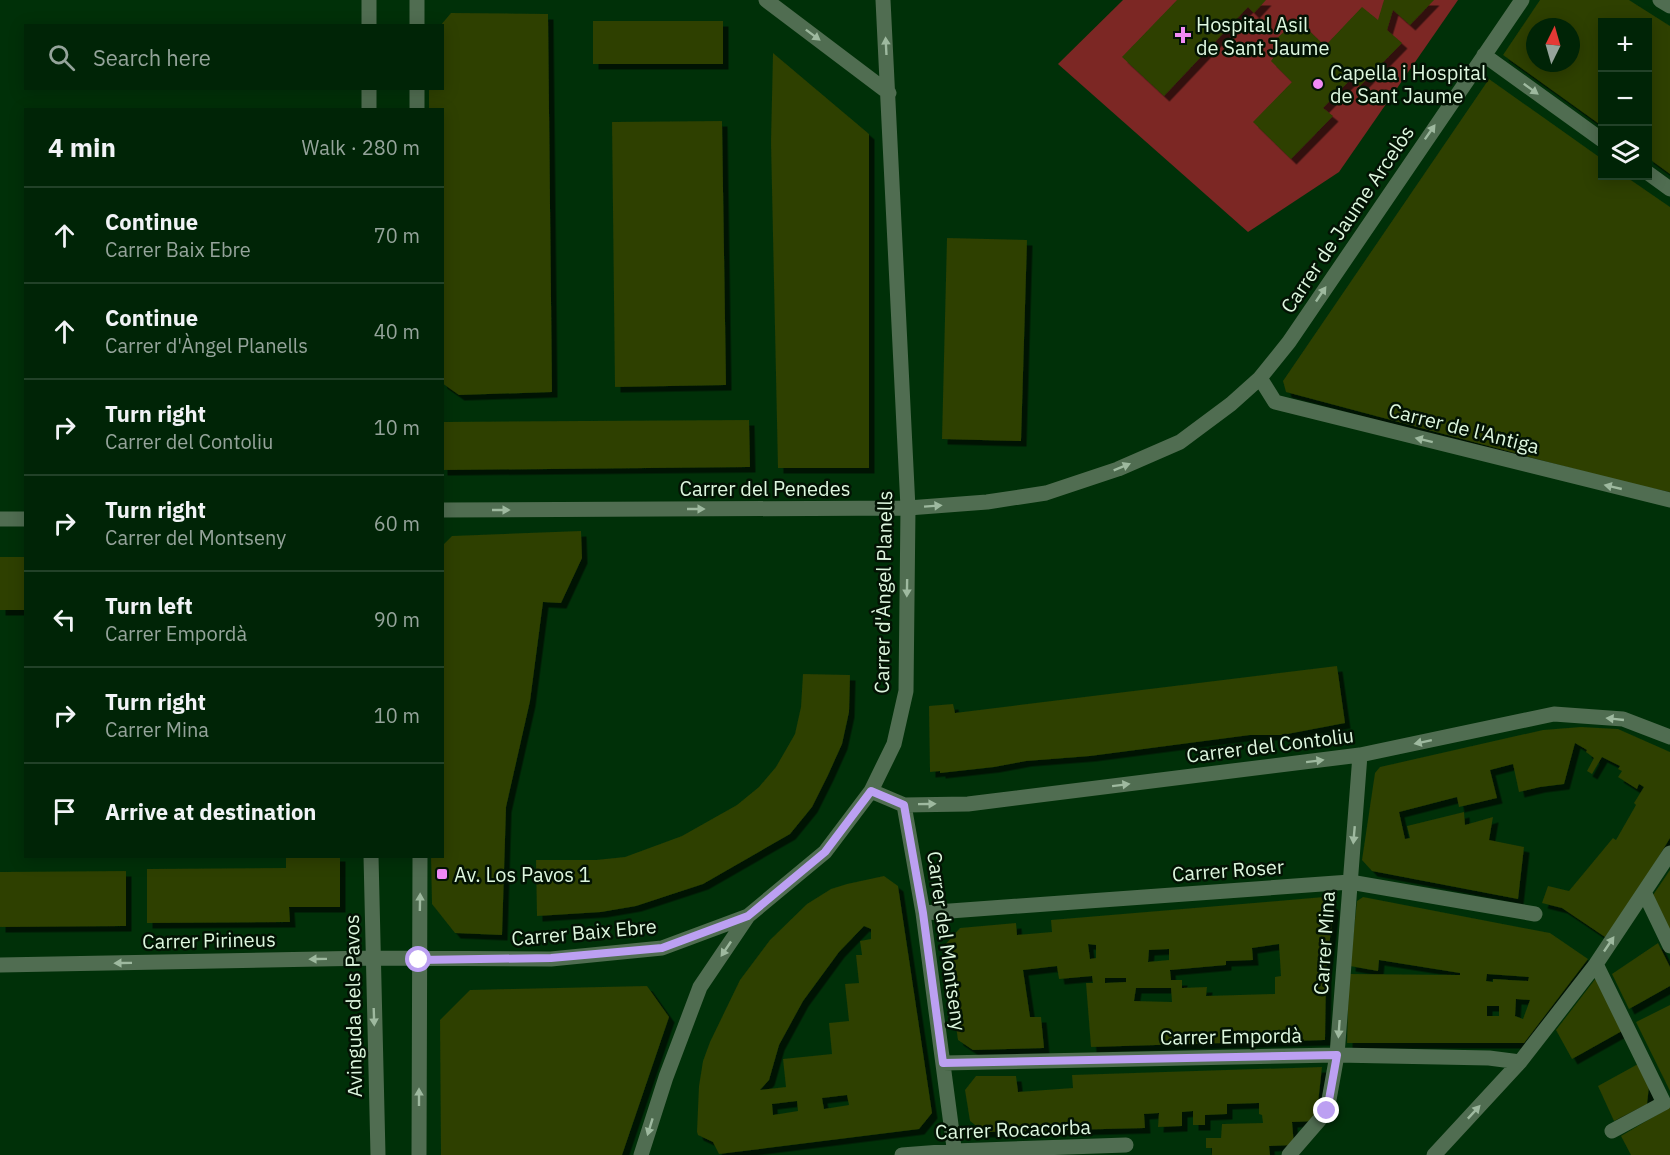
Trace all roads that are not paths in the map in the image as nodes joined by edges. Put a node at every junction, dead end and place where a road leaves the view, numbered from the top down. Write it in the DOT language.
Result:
graph roads {
  1 [pos="369,0"];
  2 [pos="417,0"];
  3 [pos="766,0"];
  4 [pos="883,0"];
  5 [pos="1522,0"];
  6 [pos="1660,0"];
  7 [pos="1670,6"];
  8 [pos="369,24"];
  9 [pos="417,24"];
  10 [pos="1484,55"];
  11 [pos="369,90"];
  12 [pos="417,90"];
  13 [pos="889,93"];
  14 [pos="369,108"];
  15 [pos="417,108"];
  16 [pos="1598,137"];
  17 [pos="1652,176"];
  18 [pos="1670,189"];
  19 [pos="1288,342"];
  20 [pos="1260,378"];
  21 [pos="1670,500"];
  22 [pos="908,508"];
  23 [pos="444,510"];
  24 [pos="0,519"];
  25 [pos="24,519"];
  26 [pos="1670,737"];
  27 [pos="1360,755"];
  28 [pos="871,791"];
  29 [pos="904,805"];
  30 [pos="1670,853"];
  31 [pos="371,858"];
  32 [pos="420,858"];
  33 [pos="1350,882"];
  34 [pos="1644,892"];
  35 [pos="923,913"];
  36 [pos="1535,914"];
  37 [pos="748,916"];
  38 [pos="1670,946"];
  39 [pos="372,958"];
  40 [pos="419,960"];
  41 [pos="1596,964"];
  42 [pos="0,965"];
  43 [pos="1337,1055"];
  44 [pos="1520,1062"];
  45 [pos="943,1063"];
  46 [pos="1612,1131"];
  47 [pos="1126,1145"];
  48 [pos="954,1153"];
  49 [pos="378,1155"];
  50 [pos="419,1155"];
  51 [pos="641,1155"];
  52 [pos="902,1155"];
  53 [pos="1289,1155"];
  54 [pos="1434,1155"];
  1 -- 8 [label="street"];
  2 -- 9 [label="street"];
  3 -- 13 [label="street, one-way"];
  13 -- 4 [label="street, Carrer d'Àngel Planells, one-way"];
  5 -- 10 [label="street, Carrer de Jaume Arcelòs"];
  6 -- 7 [label="street"];
  10 -- 16 [label="street, one-way"];
  19 -- 10 [label="street, Carrer de Jaume Arcelòs, one-way"];
  11 -- 14 [label="street"];
  12 -- 15 [label="street"];
  13 -- 22 [label="street, Carrer d'Àngel Planells"];
  17 -- 18 [label="street"];
  19 -- 20 [label="street, Carrer del Penedes"];
  21 -- 20 [label="street, Carrer de l'Antiga, one-way"];
  22 -- 20 [label="street, Carrer del Penedes, one-way"];
  23 -- 22 [label="street, Carrer del Penedes, one-way"];
  22 -- 28 [label="street, Carrer d'Àngel Planells, one-way"];
  24 -- 25 [label="street"];
  26 -- 27 [label="street, Carrer del Contoliu, one-way"];
  29 -- 27 [label="street, Carrer del Contoliu, one-way"];
  27 -- 33 [label="street, Carrer Mina, one-way"];
  28 -- 29 [label="street, Carrer del Contoliu"];
  28 -- 37 [label="street, Carrer d'Àngel Planells"];
  29 -- 35 [label="street, Carrer del Montseny"];
  30 -- 34 [label="street"];
  31 -- 39 [label="street, Avinguda dels Pavos"];
  40 -- 32 [label="street, one-way"];
  33 -- 35 [label="street, Carrer Roser"];
  33 -- 36 [label="street, Carrer Roser"];
  33 -- 43 [label="street, Carrer Mina, one-way"];
  34 -- 38 [label="street"];
  41 -- 34 [label="street, one-way"];
  35 -- 45 [label="street, Carrer del Montseny"];
  37 -- 40 [label="street, Carrer Baix Ebre"];
  37 -- 51 [label="street, Carrer d'Àngel Planells, one-way"];
  39 -- 40 [label="street, Carrer Pirineus"];
  39 -- 42 [label="street, Carrer Pirineus, one-way"];
  39 -- 49 [label="street, Avinguda dels Pavos, one-way"];
  50 -- 40 [label="street, one-way"];
  41 -- 44 [label="street"];
  41 -- 46 [label="street"];
  43 -- 44 [label="street, Carrer Empordà"];
  43 -- 45 [label="street, Carrer Empordà"];
  43 -- 53 [label="street, Carrer Mina"];
  54 -- 44 [label="street, one-way"];
  45 -- 48 [label="street, Carrer del Montseny"];
  47 -- 48 [label="street, Carrer Rocacorba"];
  48 -- 52 [label="street, Carrer Rocacorba"];
}
